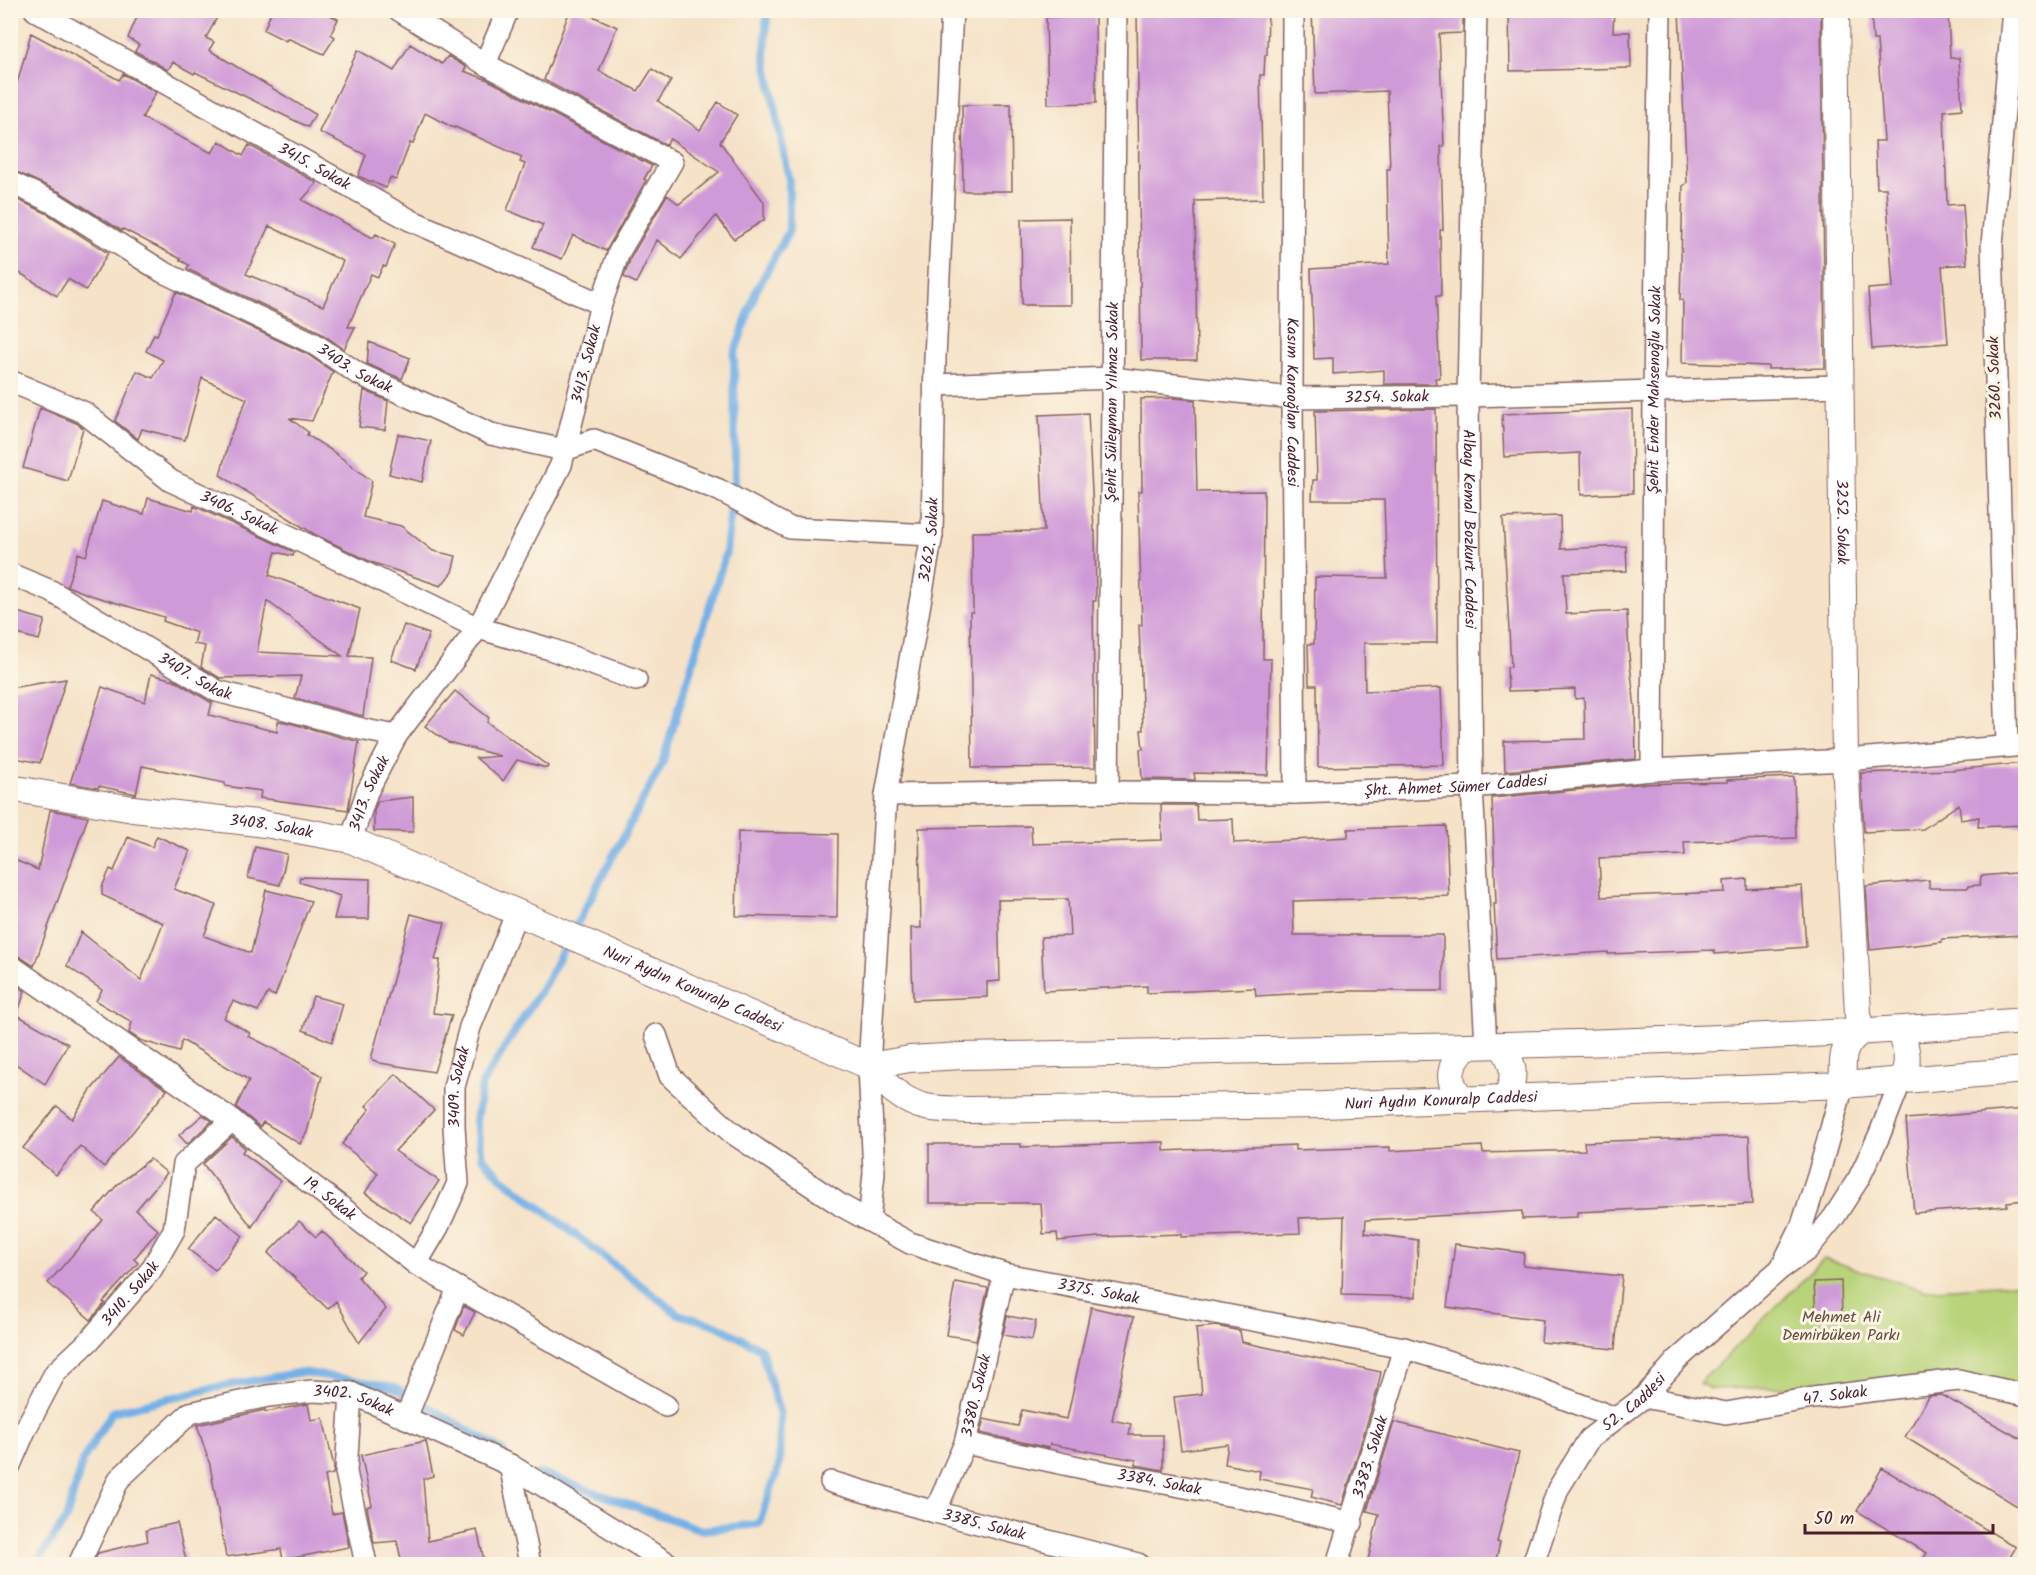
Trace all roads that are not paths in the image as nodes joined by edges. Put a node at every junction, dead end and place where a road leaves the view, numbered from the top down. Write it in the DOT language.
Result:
graph roads {
  1 [pos="35,10"];
  2 [pos="399,10"];
  3 [pos="508,10"];
  4 [pos="952,10"];
  5 [pos="1116,10"];
  6 [pos="1293,10"];
  7 [pos="1476,10"];
  8 [pos="1660,10"];
  9 [pos="1836,10"];
  10 [pos="2013,10"];
  11 [pos="485,64"];
  12 [pos="10,182"];
  13 [pos="601,304"];
  14 [pos="1111,378"];
  15 [pos="10,381"];
  16 [pos="934,385"];
  17 [pos="1841,386"];
  18 [pos="1654,390"];
  19 [pos="1468,396"];
  20 [pos="1292,398"];
  21 [pos="564,450"];
  22 [pos="932,535"];
  23 [pos="10,574"];
  24 [pos="478,628"];
  25 [pos="636,680"];
  26 [pos="396,736"];
  27 [pos="2016,745"];
  28 [pos="1845,760"];
  29 [pos="1652,770"];
  30 [pos="1472,787"];
  31 [pos="10,788"];
  32 [pos="1108,792"];
  33 [pos="1295,793"];
  34 [pos="886,795"];
  35 [pos="351,840"];
  36 [pos="517,912"];
  37 [pos="10,965"];
  38 [pos="2025,1021"];
  39 [pos="1901,1030"];
  40 [pos="1859,1033"];
  41 [pos="656,1035"];
  42 [pos="1484,1046"];
  43 [pos="869,1066"];
  44 [pos="2025,1070"];
  45 [pos="1901,1080"];
  46 [pos="1843,1085"];
  47 [pos="1506,1098"];
  48 [pos="1466,1100"];
  49 [pos="232,1120"];
  50 [pos="869,1221"];
  51 [pos="416,1264"];
  52 [pos="1780,1269"];
  53 [pos="1004,1274"];
  54 [pos="458,1288"];
  55 [pos="1404,1348"];
  56 [pos="351,1394"];
  57 [pos="2025,1395"];
  58 [pos="1644,1397"];
  59 [pos="666,1406"];
  60 [pos="409,1411"];
  61 [pos="1615,1418"];
  62 [pos="965,1443"];
  63 [pos="10,1465"];
  64 [pos="510,1465"];
  65 [pos="831,1482"];
  66 [pos="935,1512"];
  67 [pos="1352,1523"];
  68 [pos="79,1564"];
  69 [pos="366,1564"];
  70 [pos="530,1564"];
  71 [pos="669,1564"];
  72 [pos="1138,1564"];
  73 [pos="1337,1564"];
  74 [pos="1533,1564"];
  1 -- 13 [label="street, 3415. Sokak"];
  2 -- 11 [label="street, 3413. Sokak"];
  3 -- 11 [label="street"];
  4 -- 16 [label="street, 3262. Sokak"];
  5 -- 14 [label="street, Şehit Süleyman Yılmaz Sokak"];
  6 -- 20 [label="street, Kasım Karaoğlan Caddesi"];
  7 -- 19 [label="street, Albay Kemal Bozkurt Caddesi"];
  8 -- 18 [label="street, Şehit Ender Mahsenoğlu Sokak"];
  9 -- 17 [label="street, 3252. Sokak"];
  10 -- 27 [label="street, 3260. Sokak"];
  11 -- 13 [label="street, 3413. Sokak"];
  12 -- 21 [label="street, 3403. Sokak"];
  13 -- 21 [label="street, 3413. Sokak"];
  14 -- 16 [label="street, 3254. Sokak"];
  14 -- 20 [label="street, 3254. Sokak"];
  14 -- 32 [label="street, Şehit Süleyman Yılmaz Sokak"];
  15 -- 24 [label="street, 3406. Sokak"];
  16 -- 22 [label="street, 3262. Sokak"];
  17 -- 18 [label="street, 3254. Sokak"];
  17 -- 28 [label="street, 3252. Sokak"];
  18 -- 19 [label="street, 3254. Sokak"];
  18 -- 29 [label="street, Şehit Ender Mahsenoğlu Sokak"];
  19 -- 20 [label="street, 3254. Sokak"];
  19 -- 30 [label="street, Albay Kemal Bozkurt Caddesi"];
  20 -- 33 [label="street, Kasım Karaoğlan Caddesi"];
  21 -- 22 [label="street"];
  21 -- 24 [label="street, 3413. Sokak"];
  22 -- 34 [label="street, 3262. Sokak"];
  23 -- 26 [label="street, 3407. Sokak"];
  24 -- 25 [label="street, 3406. Sokak"];
  24 -- 26 [label="street, 3413. Sokak"];
  26 -- 35 [label="street, 3413. Sokak"];
  27 -- 28 [label="street, Şht. Ahmet Sümer Caddesi"];
  28 -- 29 [label="street, Şht. Ahmet Sümer Caddesi"];
  28 -- 40 [label="street, 3252. Sokak"];
  29 -- 30 [label="street, Şht. Ahmet Sümer Caddesi"];
  30 -- 33 [label="street, Şht. Ahmet Sümer Caddesi"];
  30 -- 42 [label="street, Albay Kemal Bozkurt Caddesi"];
  31 -- 35 [label="street, 3408. Sokak"];
  32 -- 33 [label="street, Şht. Ahmet Sümer Caddesi"];
  32 -- 34 [label="street, Şht. Ahmet Sümer Caddesi"];
  34 -- 43 [label="street, 3262. Sokak"];
  35 -- 36 [label="street, 3408. Sokak"];
  36 -- 43 [label="street, Nuri Aydın Konuralp Caddesi"];
  36 -- 51 [label="street, 3409. Sokak"];
  37 -- 49 [label="street, 19. Sokak"];
  38 -- 39 [label="street"];
  39 -- 40 [label="street"];
  39 -- 45 [label="street"];
  40 -- 42 [label="street"];
  40 -- 46 [label="street"];
  41 -- 50 [label="street, 3375. Sokak"];
  42 -- 43 [label="street"];
  42 -- 47 [label="street"];
  42 -- 48 [label="street"];
  43 -- 48 [label="street, Nuri Aydın Konuralp Caddesi"];
  43 -- 50 [label="street, 3262. Sokak"];
  44 -- 45 [label="street, Nuri Aydın Konuralp Caddesi"];
  45 -- 46 [label="street, Nuri Aydın Konuralp Caddesi"];
  45 -- 52 [label="street, 52. Caddesi"];
  46 -- 47 [label="street, Nuri Aydın Konuralp Caddesi"];
  46 -- 52 [label="street, 52. Caddesi"];
  47 -- 48 [label="street, Nuri Aydın Konuralp Caddesi"];
  49 -- 51 [label="street, 19. Sokak"];
  49 -- 63 [label="street, 3410. Sokak"];
  50 -- 53 [label="street, 3375. Sokak"];
  51 -- 54 [label="street, 19. Sokak"];
  52 -- 58 [label="street, 52. Caddesi"];
  53 -- 55 [label="street, 3375. Sokak"];
  53 -- 62 [label="street, 3380. Sokak"];
  54 -- 59 [label="street, 19. Sokak"];
  54 -- 60 [label="street"];
  55 -- 61 [label="street, 3375. Sokak"];
  55 -- 67 [label="street, 3383. Sokak"];
  56 -- 60 [label="street, 3402. Sokak"];
  56 -- 68 [label="street, 3402. Sokak"];
  56 -- 69 [label="street"];
  57 -- 58 [label="street, 47. Sokak"];
  58 -- 61 [label="street, 52. Caddesi"];
  60 -- 64 [label="street, 3402. Sokak"];
  61 -- 74 [label="street, 52. Caddesi"];
  62 -- 66 [label="street, 3380. Sokak"];
  62 -- 67 [label="street, 3384. Sokak"];
  64 -- 70 [label="street"];
  64 -- 71 [label="street, 3402. Sokak"];
  65 -- 66 [label="street, 3385. Sokak"];
  66 -- 72 [label="street, 3385. Sokak"];
  67 -- 73 [label="street, 3383. Sokak"];
}
